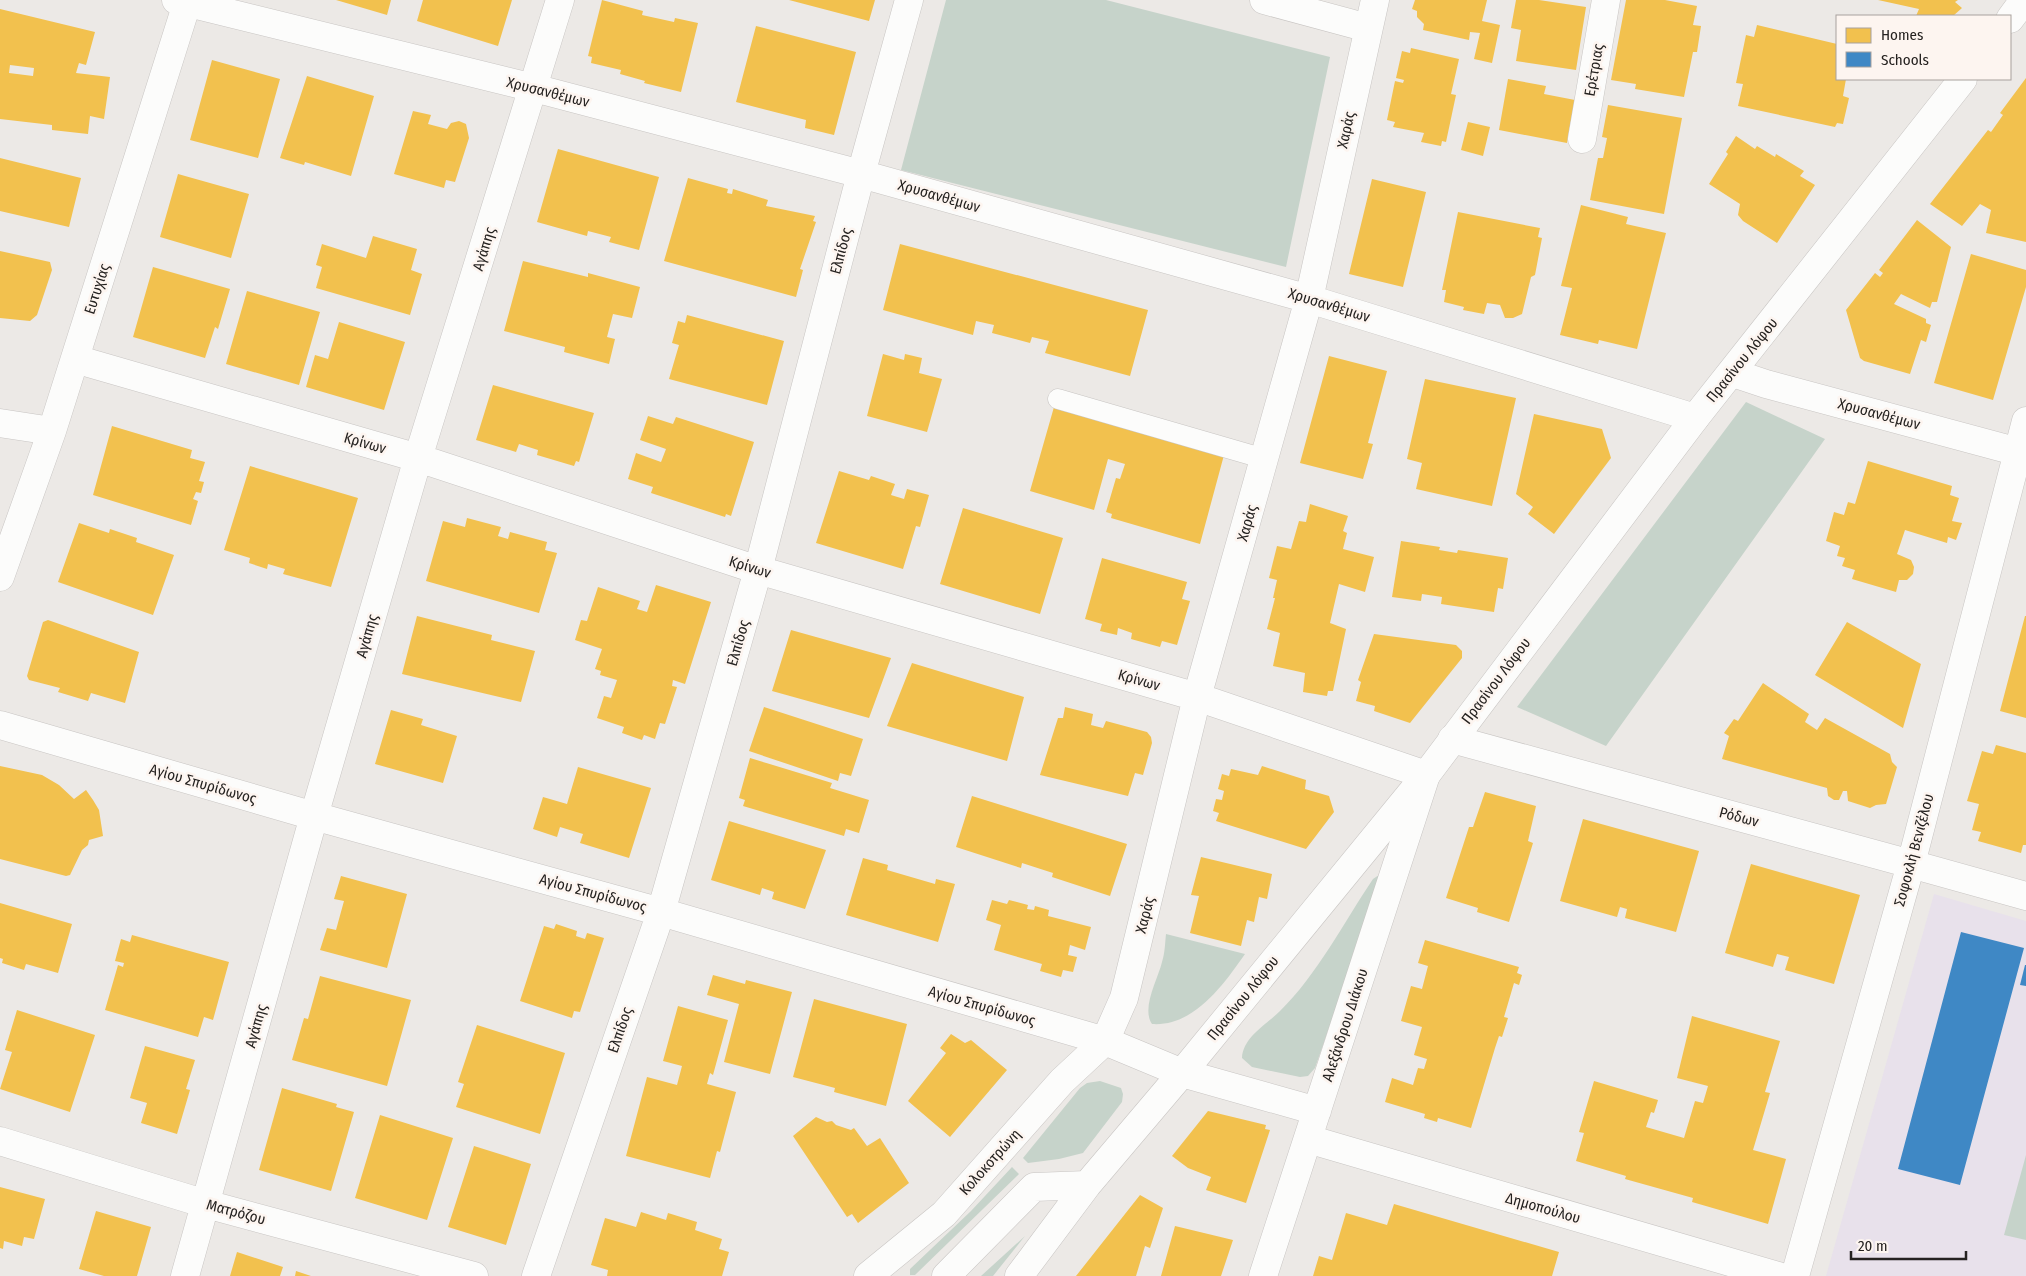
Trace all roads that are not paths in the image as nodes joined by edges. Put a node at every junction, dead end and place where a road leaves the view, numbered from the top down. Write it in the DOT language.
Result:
graph roads {
  1 [pos="560,0"];
  2 [pos="909,0"];
  3 [pos="1264,0"];
  4 [pos="1375,0"];
  5 [pos="1606,0"];
  6 [pos="2024,0"];
  7 [pos="184,1"];
  8 [pos="2011,18"];
  9 [pos="1368,28"];
  10 [pos="1962,80"];
  11 [pos="534,88"];
  12 [pos="1582,140"];
  13 [pos="861,174"];
  14 [pos="1309,299"];
  15 [pos="75,358"];
  16 [pos="1733,373"];
  17 [pos="1058,399"];
  18 [pos="1695,418"];
  19 [pos="2026,421"];
  20 [pos="0,423"];
  21 [pos="52,431"];
  22 [pos="2022,453"];
  23 [pos="418,458"];
  24 [pos="1265,459"];
  25 [pos="758,570"];
  26 [pos="0,577"];
  27 [pos="1198,697"];
  28 [pos="0,725"];
  29 [pos="1452,739"];
  30 [pos="1426,775"];
  31 [pos="314,816"];
  32 [pos="1911,864"];
  33 [pos="2026,896"];
  34 [pos="661,912"];
  35 [pos="1104,1041"];
  36 [pos="1182,1073"];
  37 [pos="1317,1111"];
  38 [pos="1308,1139"];
  39 [pos="0,1140"];
  40 [pos="1087,1185"];
  41 [pos="206,1204"];
  42 [pos="185,1276"];
  43 [pos="474,1276"];
  44 [pos="536,1276"];
  45 [pos="868,1276"];
  46 [pos="946,1276"];
  47 [pos="1019,1276"];
  48 [pos="1264,1276"];
  49 [pos="1778,1276"];
  50 [pos="1795,1276"];
  1 -- 11 [label="street, Αγάπης"];
  2 -- 13 [label="street, Ελπίδος"];
  3 -- 9 [label="street"];
  4 -- 9 [label="street, Χαράς"];
  5 -- 12 [label="street, Ερέτριας"];
  6 -- 8 [label="street"];
  7 -- 11 [label="street, Χρυσανθέμων"];
  7 -- 15 [label="street, Ευτυχίας"];
  9 -- 14 [label="street, Χαράς"];
  10 -- 16 [label="street, Πρασίνου Λόφου"];
  11 -- 13 [label="street, Χρυσανθέμων"];
  11 -- 23 [label="street, Αγάπης"];
  13 -- 14 [label="street, Χρυσανθέμων"];
  13 -- 25 [label="street, Ελπίδος"];
  14 -- 18 [label="street, Χρυσανθέμων"];
  14 -- 24 [label="street, Χαράς"];
  15 -- 21 [label="street, Ευτυχίας"];
  15 -- 23 [label="street, Κρίνων"];
  16 -- 18 [label="street, Πρασίνου Λόφου"];
  16 -- 22 [label="street, Χρυσανθέμων"];
  17 -- 24 [label="lane"];
  18 -- 29 [label="street, Πρασίνου Λόφου"];
  19 -- 22 [label="street, Σοφοκλή Βενιζέλου"];
  20 -- 21 [label="street"];
  21 -- 26 [label="street, Ευτυχίας"];
  22 -- 32 [label="street, Σοφοκλή Βενιζέλου"];
  23 -- 25 [label="street, Κρίνων"];
  23 -- 31 [label="street, Αγάπης"];
  24 -- 27 [label="street, Χαράς"];
  25 -- 27 [label="street, Κρίνων"];
  25 -- 34 [label="street, Ελπίδος"];
  27 -- 30 [label="street, Κρίνων"];
  27 -- 35 [label="street, Χαράς"];
  28 -- 31 [label="street, Αγίου Σπυρίδωνος"];
  29 -- 30 [label="street, Πρασίνου Λόφου"];
  29 -- 32 [label="street, Ρόδων"];
  30 -- 36 [label="street, Πρασίνου Λόφου"];
  30 -- 37 [label="street, Αλεξάνδρου Διάκου"];
  31 -- 34 [label="street, Αγίου Σπυρίδωνος"];
  31 -- 41 [label="street, Αγάπης"];
  32 -- 33 [label="street, Ρόδων"];
  32 -- 50 [label="street, Σοφοκλή Βενιζέλου"];
  34 -- 35 [label="street, Αγίου Σπυρίδωνος"];
  34 -- 44 [label="street, Ελπίδος"];
  35 -- 36 [label="street, Αγίου Σπυρίδωνος"];
  35 -- 45 [label="street, Κολοκοτρώνη"];
  36 -- 37 [label="street"];
  36 -- 40 [label="street, Πρασίνου Λόφου"];
  37 -- 38 [label="street, Αλεξάνδρου Διάκου"];
  38 -- 48 [label="street, Αλεξάνδρου Διάκου"];
  38 -- 49 [label="street, Δημοπούλου"];
  39 -- 41 [label="street, Ματρόζου"];
  40 -- 46 [label="street"];
  40 -- 47 [label="street, Πρασίνου Λόφου"];
  41 -- 42 [label="street, Αγάπης"];
  41 -- 43 [label="street, Ματρόζου"];
}
